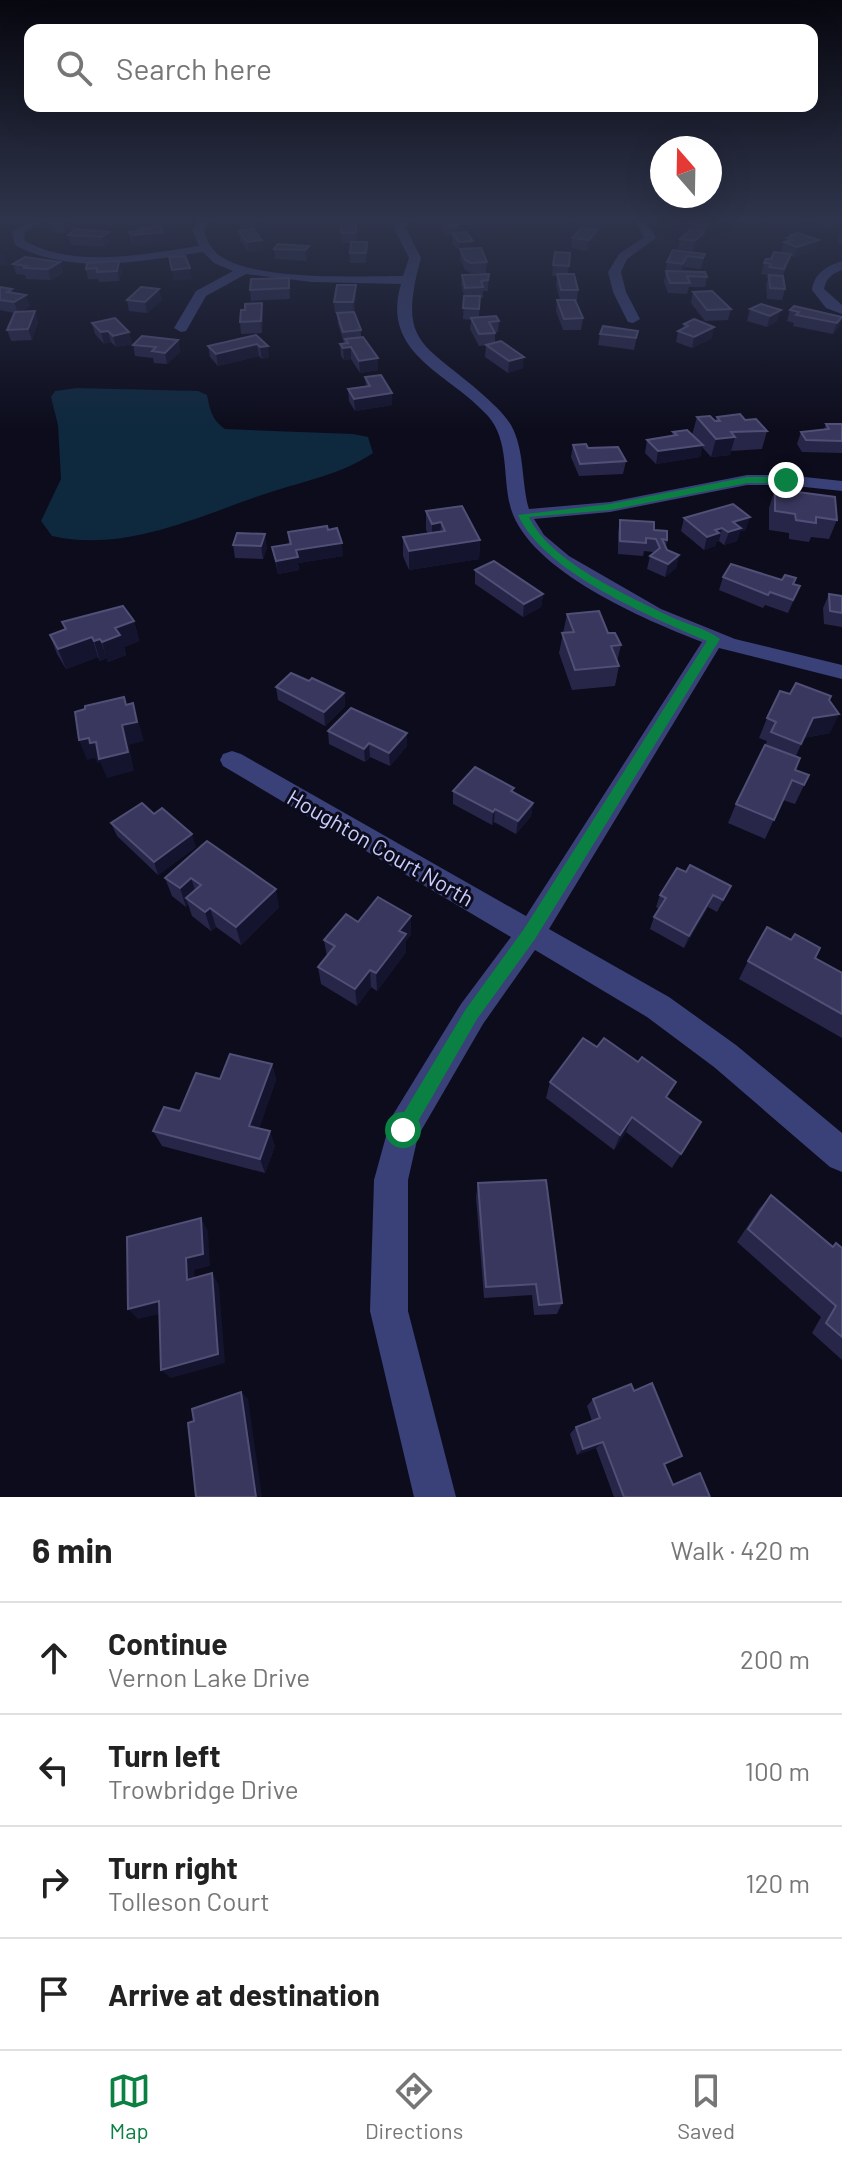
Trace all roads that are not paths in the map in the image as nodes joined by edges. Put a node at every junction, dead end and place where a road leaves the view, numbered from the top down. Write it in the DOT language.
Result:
graph roads {
  1 [pos="208,290"];
  2 [pos="406,290"];
  3 [pos="618,290"];
  4 [pos="818,290"];
  5 [pos="842,310"];
  6 [pos="633,319"];
  7 [pos="181,328"];
  8 [pos="842,486"];
  9 [pos="523,515"];
  10 [pos="714,639"];
  11 [pos="842,672"];
  12 [pos="232,760"];
  13 [pos="530,934"];
  14 [pos="842,1155"];
  15 [pos="435,1497"];
  1 -- 7 [label="street"];
  2 -- 9 [label="street"];
  3 -- 6 [label="street"];
  4 -- 5 [label="street"];
  8 -- 9 [label="street"];
  9 -- 10 [label="street"];
  10 -- 11 [label="street"];
  10 -- 13 [label="street"];
  12 -- 13 [label="street, Houghton Court North"];
  13 -- 14 [label="street, Houghton Court North"];
  13 -- 15 [label="street"];
}
